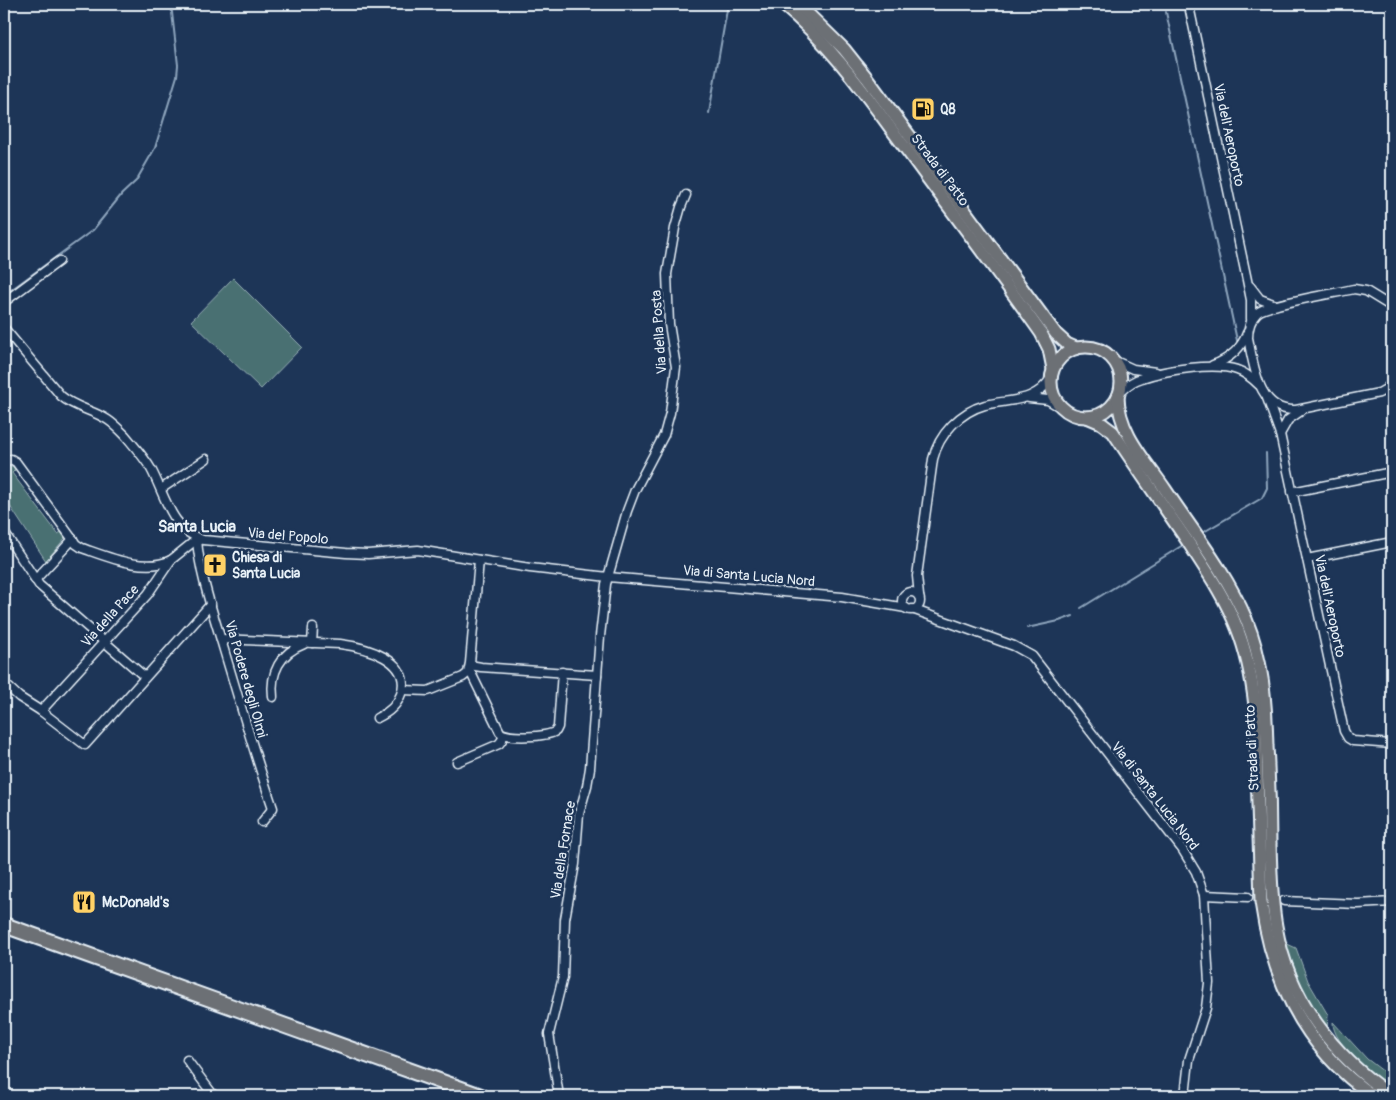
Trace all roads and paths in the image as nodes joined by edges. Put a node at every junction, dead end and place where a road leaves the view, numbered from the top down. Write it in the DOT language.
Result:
graph roads {
  1 [pos="782,4"];
  2 [pos="798,4"];
  3 [pos="1200,4"];
  4 [pos="1189,5"];
  5 [pos="686,195"];
  6 [pos="59,261"];
  7 [pos="1247,280"];
  8 [pos="4,302"];
  9 [pos="1276,305"];
  10 [pos="1392,307"];
  11 [pos="1251,319"];
  12 [pos="4,328"];
  13 [pos="1248,330"];
  14 [pos="1076,348"];
  15 [pos="1113,360"];
  16 [pos="1211,366"];
  17 [pos="1163,372"];
  18 [pos="1052,373"];
  19 [pos="1392,382"];
  20 [pos="1259,385"];
  21 [pos="1119,394"];
  22 [pos="1022,398"];
  23 [pos="1267,398"];
  24 [pos="1304,409"];
  25 [pos="1064,410"];
  26 [pos="1087,417"];
  27 [pos="1280,434"];
  28 [pos="206,459"];
  29 [pos="4,463"];
  30 [pos="1392,472"];
  31 [pos="161,489"];
  32 [pos="1292,492"];
  33 [pos="4,532"];
  34 [pos="198,539"];
  35 [pos="73,540"];
  36 [pos="1392,542"];
  37 [pos="171,560"];
  38 [pos="479,560"];
  39 [pos="1307,560"];
  40 [pos="917,576"];
  41 [pos="608,577"];
  42 [pos="35,580"];
  43 [pos="906,594"];
  44 [pos="919,596"];
  45 [pos="211,604"];
  46 [pos="887,604"];
  47 [pos="909,609"];
  48 [pos="313,628"];
  49 [pos="221,639"];
  50 [pos="104,642"];
  51 [pos="309,643"];
  52 [pos="470,667"];
  53 [pos="562,672"];
  54 [pos="597,675"];
  55 [pos="145,677"];
  56 [pos="4,683"];
  57 [pos="403,690"];
  58 [pos="273,697"];
  59 [pos="42,711"];
  60 [pos="377,718"];
  61 [pos="503,735"];
  62 [pos="1392,744"];
  63 [pos="457,762"];
  64 [pos="262,822"];
  65 [pos="1204,895"];
  66 [pos="1248,897"];
  67 [pos="1284,901"];
  68 [pos="1392,902"];
  69 [pos="4,925"];
  70 [pos="4,934"];
  71 [pos="188,1060"];
  72 [pos="214,1096"];
  73 [pos="457,1096"];
  74 [pos="481,1096"];
  75 [pos="559,1096"];
  76 [pos="1185,1096"];
  77 [pos="1373,1096"];
  78 [pos="1392,1096"];
  1 -- 18 [label="main road, Strada di Patto"];
  2 -- 14 [label="main road, Strada di Patto"];
  3 -- 4 [label="street, Via dell'Aeroporto"];
  4 -- 7 [label="street, Via dell'Aeroporto"];
  5 -- 41 [label="street, Via della Posta"];
  6 -- 8 [label="street"];
  7 -- 9 [label="street, Via dell'Aeroporto"];
  7 -- 11 [label="street, Via dell'Aeroporto"];
  9 -- 10 [label="street"];
  9 -- 11 [label="street"];
  11 -- 13 [label="street, Via dell'Aeroporto"];
  12 -- 31 [label="street"];
  13 -- 16 [label="street"];
  13 -- 20 [label="street"];
  14 -- 15 [label="main road"];
  14 -- 18 [label="main road"];
  15 -- 17 [label="street"];
  15 -- 21 [label="main road"];
  16 -- 17 [label="street"];
  16 -- 20 [label="street"];
  17 -- 21 [label="street"];
  18 -- 22 [label="street"];
  18 -- 25 [label="main road"];
  19 -- 24 [label="street"];
  20 -- 23 [label="street, Via dell'Aeroporto"];
  21 -- 26 [label="main road"];
  21 -- 78 [label="main road, Strada di Patto"];
  22 -- 25 [label="street"];
  22 -- 40 [label="street"];
  23 -- 24 [label="street"];
  23 -- 27 [label="street, Via dell'Aeroporto"];
  24 -- 27 [label="street"];
  25 -- 26 [label="main road"];
  26 -- 77 [label="main road, Strada di Patto"];
  27 -- 32 [label="street, Via dell'Aeroporto"];
  28 -- 31 [label="street"];
  29 -- 35 [label="street"];
  30 -- 32 [label="street"];
  31 -- 34 [label="street"];
  32 -- 39 [label="street, Via dell'Aeroporto"];
  33 -- 42 [label="street"];
  34 -- 37 [label="street, Via della Pace"];
  34 -- 38 [label="street, Via del Popolo"];
  34 -- 45 [label="street, Via Podere degli Olmi"];
  35 -- 37 [label="street"];
  35 -- 42 [label="street"];
  36 -- 39 [label="street"];
  37 -- 50 [label="street, Via della Pace"];
  38 -- 41 [label="street, Via del Popolo"];
  38 -- 52 [label="street"];
  39 -- 62 [label="street, Via dell'Aeroporto"];
  40 -- 43 [label="street"];
  40 -- 44 [label="street"];
  41 -- 46 [label="street, Via di Santa Lucia Nord"];
  41 -- 54 [label="street, Via della Fornace"];
  42 -- 50 [label="street"];
  43 -- 44 [label="street"];
  43 -- 46 [label="street"];
  43 -- 47 [label="street"];
  44 -- 47 [label="street"];
  45 -- 49 [label="street, Via Podere degli Olmi"];
  45 -- 55 [label="street"];
  46 -- 47 [label="street, Via di Santa Lucia Nord"];
  47 -- 65 [label="street, Via di Santa Lucia Nord"];
  48 -- 51 [label="street"];
  49 -- 51 [label="street"];
  49 -- 64 [label="street, Via Podere degli Olmi"];
  50 -- 55 [label="street"];
  50 -- 59 [label="street, Via della Pace"];
  51 -- 57 [label="street"];
  51 -- 58 [label="street"];
  52 -- 53 [label="street"];
  52 -- 57 [label="street"];
  52 -- 61 [label="street"];
  53 -- 54 [label="street"];
  53 -- 61 [label="street"];
  54 -- 75 [label="street, Via della Fornace"];
  55 -- 59 [label="street"];
  56 -- 59 [label="street"];
  57 -- 60 [label="street"];
  61 -- 63 [label="street"];
  65 -- 66 [label="street"];
  65 -- 76 [label="street, Via di Santa Lucia Nord"];
  67 -- 68 [label="street"];
  69 -- 74 [label="highway"];
  70 -- 73 [label="highway"];
  71 -- 72 [label="street"];
}
